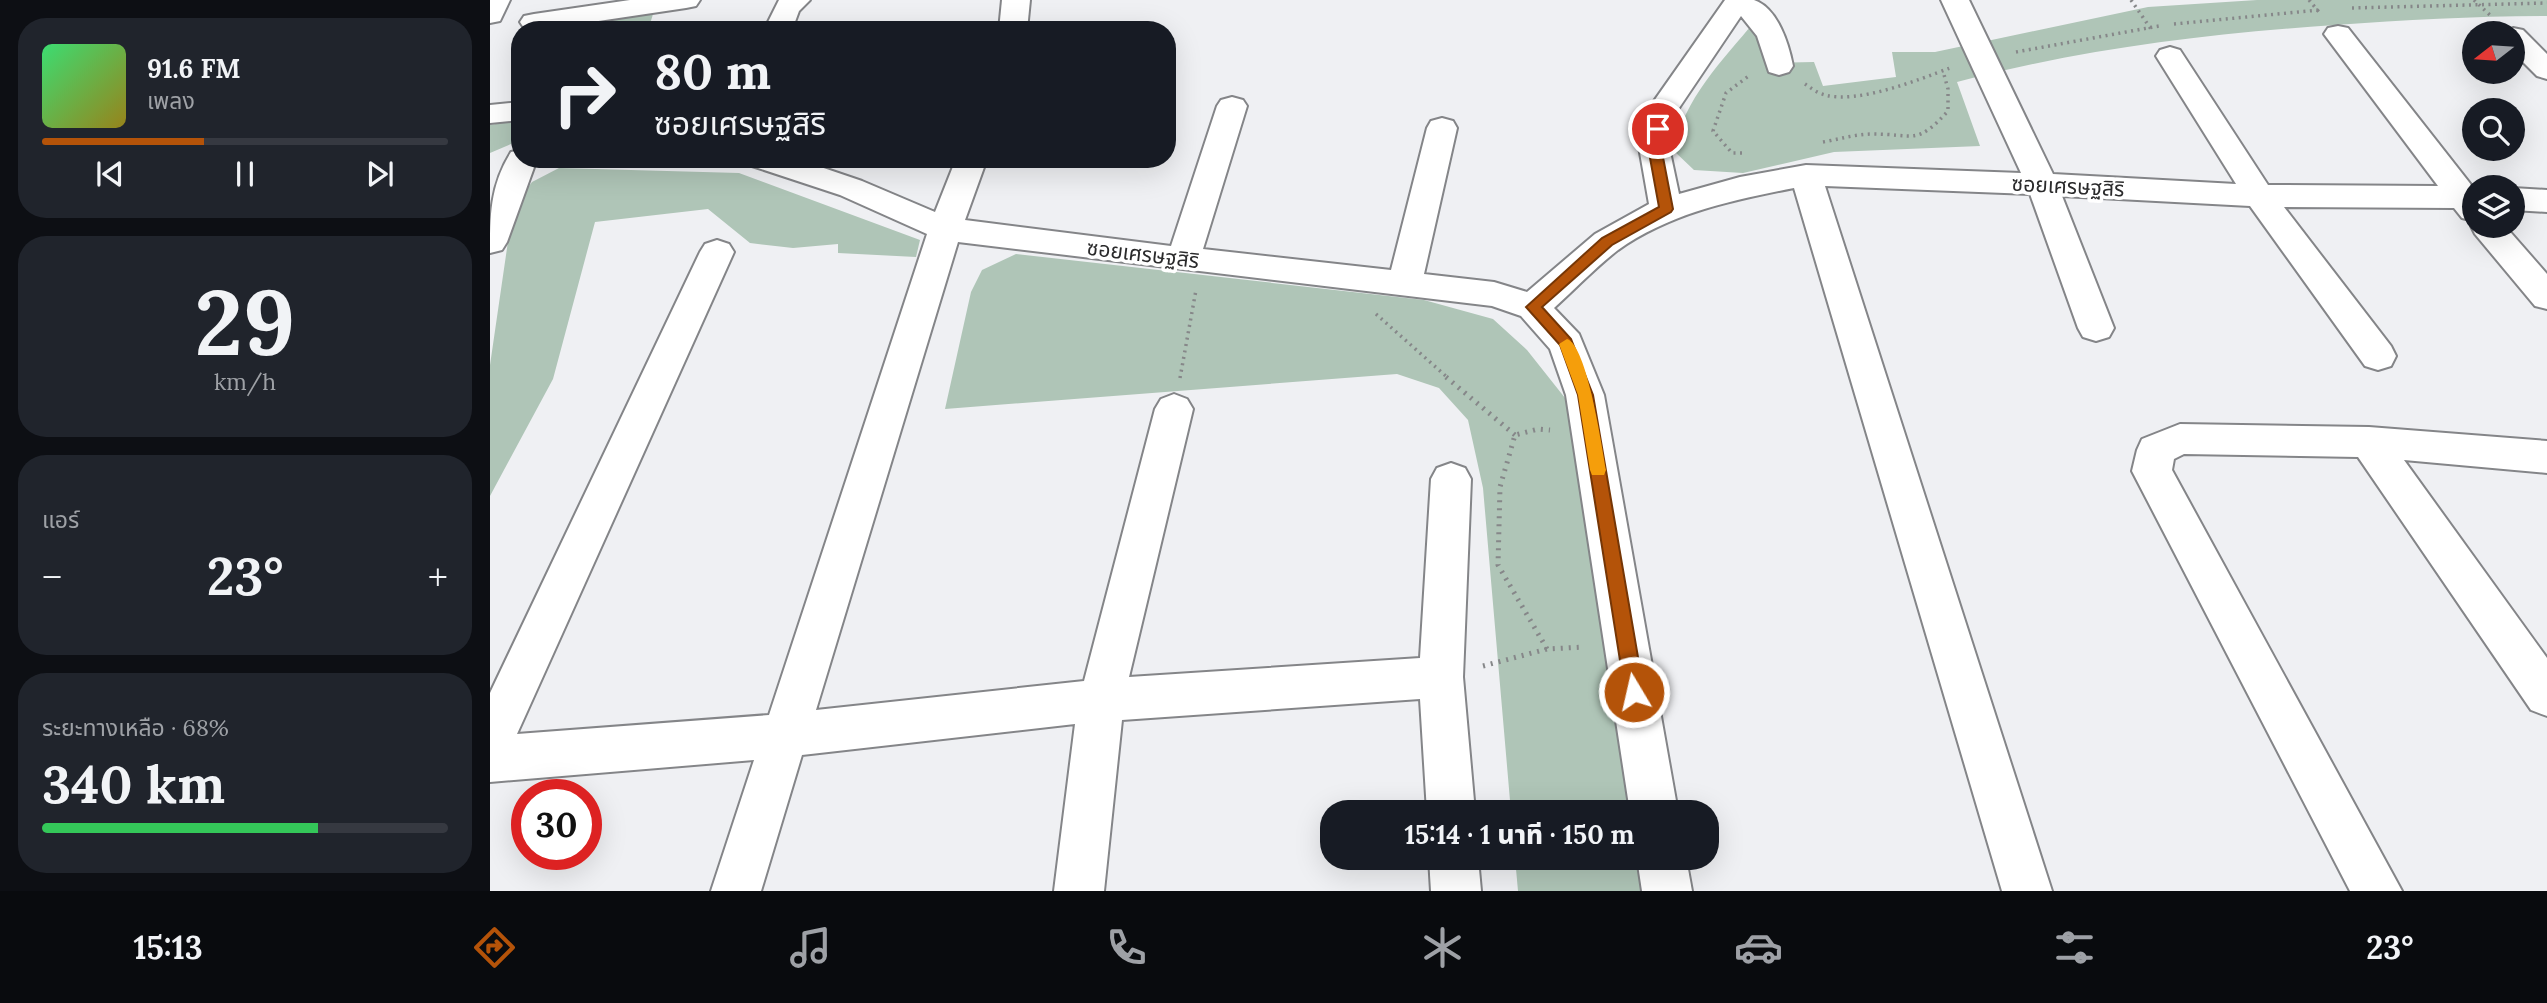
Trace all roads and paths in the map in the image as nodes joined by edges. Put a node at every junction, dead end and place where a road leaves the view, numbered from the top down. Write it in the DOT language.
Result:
graph roads {
  1 [pos="496,0"];
  2 [pos="685,0"];
  3 [pos="796,0"];
  4 [pos="1016,0"];
  5 [pos="1955,0"];
  6 [pos="2131,0"];
  7 [pos="1738,1"];
  8 [pos="2547,3"];
  9 [pos="490,15"];
  10 [pos="538,16"];
  11 [pos="2336,17"];
  12 [pos="780,21"];
  13 [pos="1014,21"];
  14 [pos="2150,27"];
  15 [pos="2525,49"];
  16 [pos="2170,56"];
  17 [pos="1984,58"];
  18 [pos="2547,70"];
  19 [pos="1943,71"];
  20 [pos="1779,72"];
  21 [pos="1232,106"];
  22 [pos="511,112"];
  23 [pos="490,114"];
  24 [pos="1442,128"];
  25 [pos="1745,153"];
  26 [pos="511,157"];
  27 [pos="1814,159"];
  28 [pos="490,167"];
  29 [pos="519,168"];
  30 [pos="790,168"];
  31 [pos="969,168"];
  32 [pos="2042,184"];
  33 [pos="2462,191"];
  34 [pos="2259,196"];
  35 [pos="2525,200"];
  36 [pos="2547,201"];
  37 [pos="2462,202"];
  38 [pos="1666,209"];
  39 [pos="945,229"];
  40 [pos="2497,238"];
  41 [pos="490,242"];
  42 [pos="717,252"];
  43 [pos="1198,276"];
  44 [pos="1405,284"];
  45 [pos="2547,297"];
  46 [pos="1533,307"];
  47 [pos="1364,312"];
  48 [pos="2096,328"];
  49 [pos="2378,356"];
  50 [pos="1174,409"];
  51 [pos="1592,432"];
  52 [pos="1515,435"];
  53 [pos="2369,442"];
  54 [pos="2547,457"];
  55 [pos="1451,479"];
  56 [pos="1626,643"];
  57 [pos="1547,649"];
  58 [pos="1441,677"];
  59 [pos="2547,695"];
  60 [pos="1101,700"];
  61 [pos="787,735"];
  62 [pos="490,743"];
  63 [pos="490,759"];
  64 [pos="1450,800"];
  65 [pos="1652,800"];
  66 [pos="1455,870"];
  67 [pos="1664,870"];
  68 [pos="736,891"];
  69 [pos="1079,891"];
  70 [pos="1456,891"];
  71 [pos="1667,891"];
  72 [pos="2027,891"];
  73 [pos="2377,891"];
  1 -- 9 [label="street"];
  2 -- 10 [label="street"];
  3 -- 12 [label="street"];
  4 -- 13 [label="street"];
  5 -- 17 [label="street"];
  6 -- 14 [label="path"];
  7 -- 20 [label="street"];
  7 -- 38 [label="street"];
  8 -- 11 [label="path"];
  11 -- 14 [label="path"];
  11 -- 33 [label="street"];
  14 -- 16 [label="path"];
  14 -- 17 [label="path"];
  15 -- 18 [label="street"];
  16 -- 34 [label="street"];
  17 -- 19 [label="path"];
  17 -- 32 [label="street"];
  19 -- 20 [label="path"];
  19 -- 27 [label="path"];
  20 -- 25 [label="path"];
  21 -- 43 [label="street"];
  22 -- 23 [label="street"];
  24 -- 44 [label="street"];
  26 -- 28 [label="street"];
  27 -- 32 [label="street, ซอยเศรษฐสิริ"];
  27 -- 38 [label="street, ซอยเศรษฐสิริ"];
  27 -- 72 [label="street"];
  29 -- 41 [label="street"];
  30 -- 39 [label="street, ซอยเศรษฐสิริ"];
  31 -- 39 [label="street"];
  32 -- 34 [label="street, ซอยเศรษฐสิริ"];
  32 -- 48 [label="street"];
  34 -- 37 [label="street, ซอยเศรษฐสิริ"];
  34 -- 49 [label="street"];
  35 -- 36 [label="street"];
  38 -- 46 [label="street, ซอยเศรษฐสิริ"];
  39 -- 43 [label="street, ซอยเศรษฐสิริ"];
  39 -- 61 [label="street"];
  40 -- 45 [label="street"];
  42 -- 62 [label="street"];
  43 -- 44 [label="street, ซอยเศรษฐสิริ"];
  43 -- 50 [label="path"];
  44 -- 46 [label="street, ซอยเศรษฐสิริ"];
  46 -- 51 [label="street, ซอยเศรษฐสิริ"];
  47 -- 52 [label="path"];
  50 -- 60 [label="street"];
  51 -- 52 [label="path"];
  51 -- 56 [label="street, ซอยเศรษฐสิริ"];
  52 -- 57 [label="path"];
  53 -- 54 [label="street"];
  53 -- 59 [label="street"];
  53 -- 73 [label="street"];
  55 -- 58 [label="street"];
  56 -- 57 [label="path"];
  56 -- 65 [label="street, ซอยเศรษฐสิริ"];
  57 -- 58 [label="path"];
  58 -- 60 [label="street"];
  58 -- 64 [label="street"];
  60 -- 61 [label="street"];
  60 -- 69 [label="street"];
  61 -- 63 [label="street"];
  61 -- 68 [label="street"];
  66 -- 70 [label="street"];
  67 -- 71 [label="street"];
}
